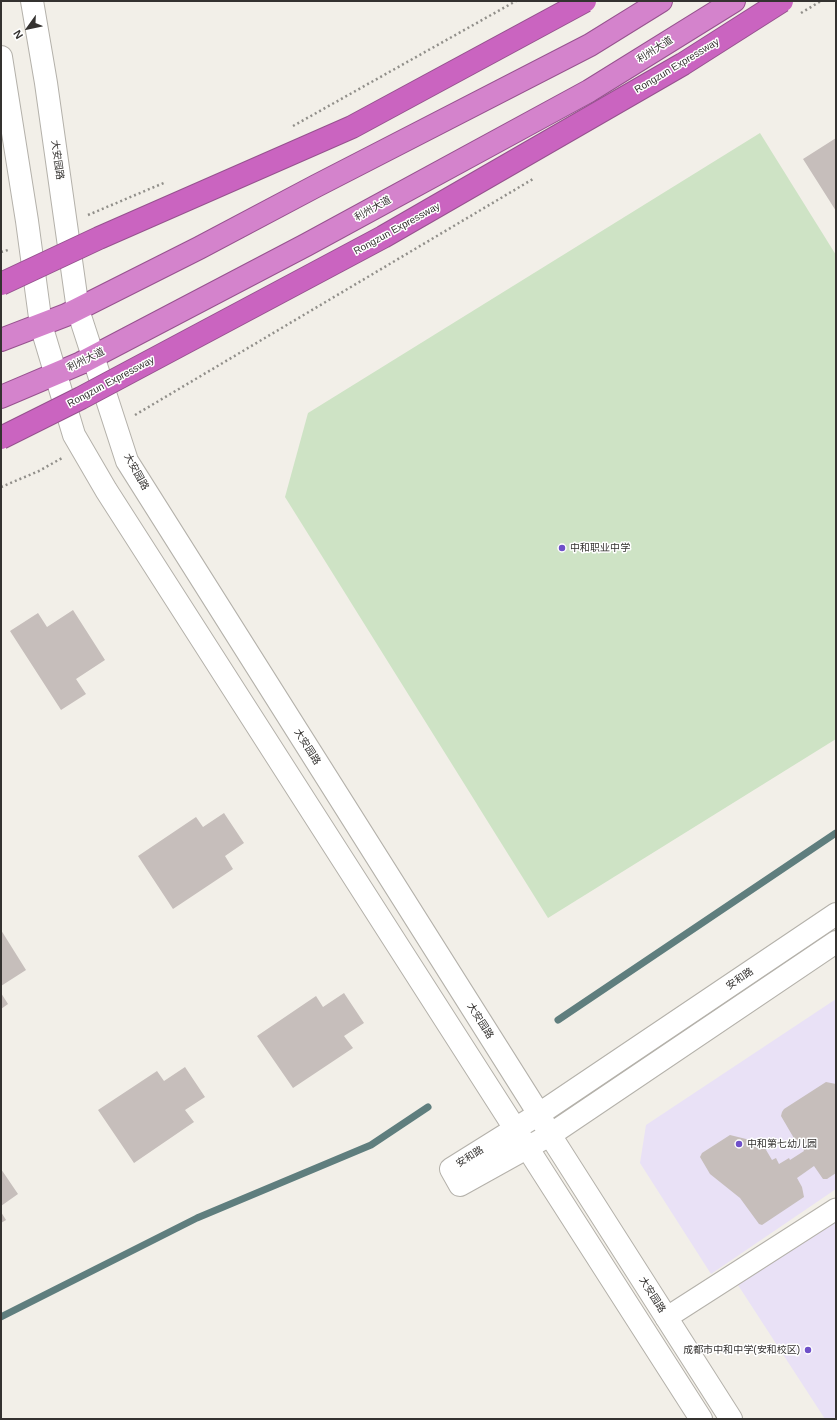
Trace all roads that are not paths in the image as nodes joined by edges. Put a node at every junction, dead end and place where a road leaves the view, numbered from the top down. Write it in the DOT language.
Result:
graph roads {
  1 [pos="585,1"];
  2 [pos="661,1"];
  3 [pos="734,1"];
  4 [pos="33,8"];
  5 [pos="788,9"];
  6 [pos="1,57"];
  7 [pos="1,284"];
  8 [pos="78,310"];
  9 [pos="41,325"];
  10 [pos="1,340"];
  11 [pos="92,357"];
  12 [pos="55,374"];
  13 [pos="1,397"];
  14 [pos="1,438"];
  15 [pos="836,914"];
  16 [pos="836,942"];
  17 [pos="539,1114"];
  18 [pos="515,1129"];
  19 [pos="550,1134"];
  20 [pos="527,1147"];
  21 [pos="836,1209"];
  22 [pos="666,1318"];
  23 [pos="701,1419"];
  24 [pos="731,1419"];
  1 -- 7 [label="highway, bridge"];
  2 -- 8 [label="highway"];
  3 -- 11 [label="highway, 利州大道"];
  4 -- 8 [label="street, 大安园路"];
  5 -- 14 [label="highway, Rongzun Expressway, bridge"];
  6 -- 9 [label="street"];
  8 -- 9 [label="highway"];
  8 -- 11 [label="street, 大安园路"];
  9 -- 10 [label="highway"];
  9 -- 12 [label="street"];
  11 -- 12 [label="highway, 利州大道"];
  11 -- 17 [label="street, 大安园路"];
  12 -- 13 [label="highway, 利州大道"];
  12 -- 18 [label="street"];
  15 -- 17 [label="street, 安和路"];
  16 -- 19 [label="street, 安和路"];
  17 -- 18 [label="street, 安和路"];
  17 -- 19 [label="street, 大安园路"];
  18 -- 20 [label="street"];
  18 -- 20 [label="street, 安和路"];
  19 -- 20 [label="street, 安和路"];
  19 -- 22 [label="street, 大安园路"];
  20 -- 23 [label="street"];
  21 -- 22 [label="street"];
  22 -- 24 [label="street, 大安园路"];
}
